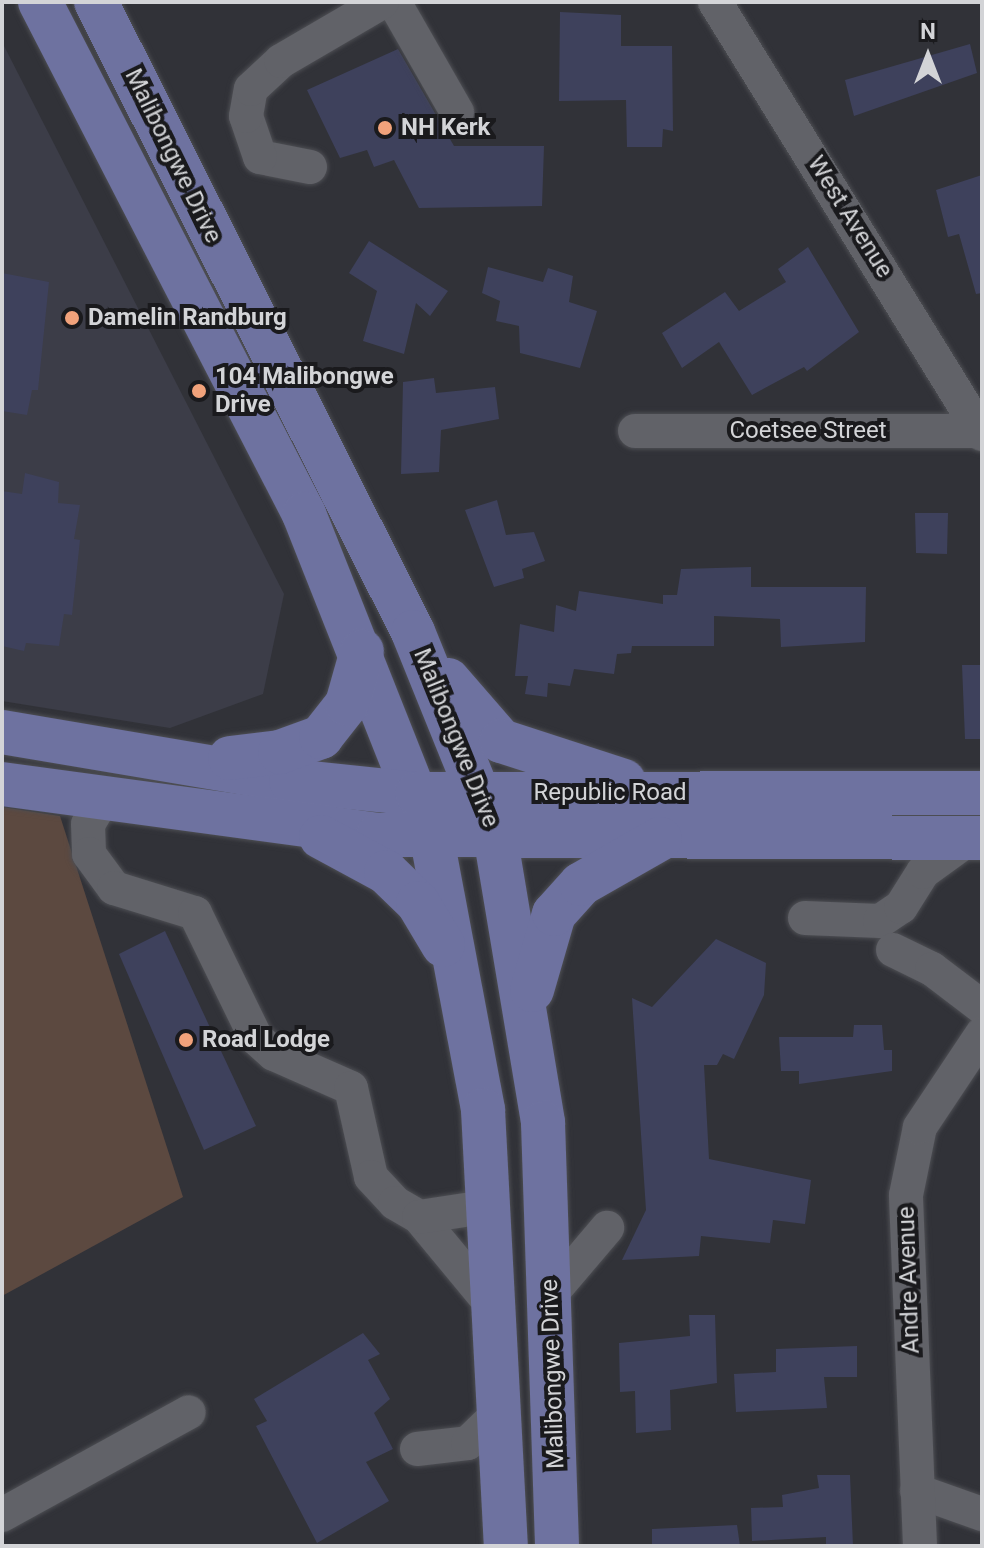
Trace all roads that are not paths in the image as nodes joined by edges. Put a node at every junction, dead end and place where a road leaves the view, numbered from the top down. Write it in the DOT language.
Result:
graph roads {
  1 [pos="40,2"];
  2 [pos="382,2"];
  3 [pos="394,2"];
  4 [pos="715,2"];
  5 [pos="112,15"];
  6 [pos="457,112"];
  7 [pos="310,167"];
  8 [pos="635,431"];
  9 [pos="981,432"];
  10 [pos="413,632"];
  11 [pos="362,651"];
  12 [pos="2,732"];
  13 [pos="148,758"];
  14 [pos="2,784"];
  15 [pos="661,793"];
  16 [pos="982,793"];
  17 [pos="479,794"];
  18 [pos="102,801"];
  19 [pos="424,814"];
  20 [pos="309,830"];
  21 [pos="495,835"];
  22 [pos="664,837"];
  23 [pos="856,838"];
  24 [pos="976,838"];
  25 [pos="909,888"];
  26 [pos="805,918"];
  27 [pos="893,950"];
  28 [pos="463,990"];
  29 [pos="982,1007"];
  30 [pos="529,1016"];
  31 [pos="982,1034"];
  32 [pos="491,1206"];
  33 [pos="548,1211"];
  34 [pos="419,1217"];
  35 [pos="551,1294"];
  36 [pos="495,1309"];
  37 [pos="189,1412"];
  38 [pos="499,1413"];
  39 [pos="502,1479"];
  40 [pos="917,1491"];
  41 [pos="982,1514"];
  42 [pos="2,1515"];
  43 [pos="506,1546"];
  44 [pos="557,1546"];
  45 [pos="920,1546"];
  1 -- 11 [label="main road, Malibongwe Drive"];
  2 -- 7 [label="street"];
  3 -- 6 [label="street"];
  4 -- 9 [label="street, West Avenue"];
  5 -- 10 [label="main road, Malibongwe Drive"];
  8 -- 9 [label="street, Coetsee Street"];
  10 -- 15 [label="main road"];
  10 -- 17 [label="main road, Malibongwe Drive"];
  11 -- 13 [label="main road"];
  11 -- 19 [label="main road, Malibongwe Drive"];
  12 -- 13 [label="main road, Republic Road"];
  13 -- 19 [label="main road, Republic Road"];
  14 -- 18 [label="main road, Republic Road"];
  15 -- 16 [label="main road, Republic Road"];
  15 -- 17 [label="main road, Republic Road"];
  17 -- 19 [label="main road, Republic Road"];
  17 -- 21 [label="main road, Malibongwe Drive"];
  18 -- 20 [label="main road, Republic Road"];
  18 -- 34 [label="street"];
  19 -- 20 [label="main road, Republic Road"];
  19 -- 21 [label="main road, Republic Road"];
  19 -- 28 [label="main road, Malibongwe Drive"];
  20 -- 28 [label="main road"];
  21 -- 22 [label="main road, Republic Road"];
  21 -- 30 [label="main road, Malibongwe Drive"];
  22 -- 23 [label="main road, Republic Road"];
  22 -- 30 [label="main road"];
  23 -- 24 [label="main road, Republic Road"];
  23 -- 25 [label="street"];
  24 -- 25 [label="street"];
  25 -- 26 [label="street"];
  27 -- 29 [label="street"];
  28 -- 32 [label="main road, Malibongwe Drive"];
  30 -- 33 [label="main road, Malibongwe Drive"];
  31 -- 40 [label="street, Andre Avenue"];
  32 -- 34 [label="street"];
  32 -- 36 [label="main road, Malibongwe Drive"];
  33 -- 35 [label="main road, Malibongwe Drive"];
  33 -- 35 [label="street"];
  34 -- 36 [label="street"];
  35 -- 44 [label="main road, Malibongwe Drive"];
  36 -- 38 [label="main road, Malibongwe Drive"];
  37 -- 42 [label="street"];
  38 -- 39 [label="main road, Malibongwe Drive"];
  38 -- 39 [label="street"];
  39 -- 43 [label="main road, Malibongwe Drive"];
  40 -- 41 [label="street"];
  40 -- 45 [label="street, Andre Avenue"];
}
